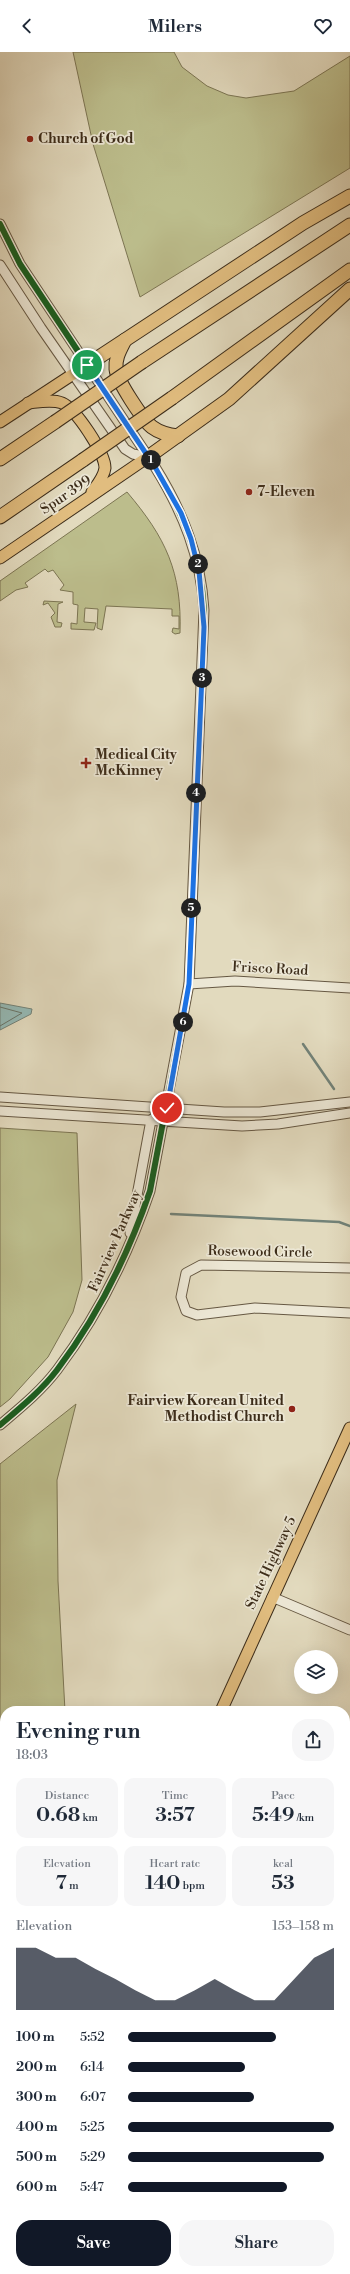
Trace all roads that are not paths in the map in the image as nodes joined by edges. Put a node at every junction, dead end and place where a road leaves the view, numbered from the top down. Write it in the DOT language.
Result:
graph roads {
  1 [pos="350,196"];
  2 [pos="0,224"];
  3 [pos="350,225"];
  4 [pos="0,265"];
  5 [pos="350,270"];
  6 [pos="350,288"];
  7 [pos="125,340"];
  8 [pos="87,365"];
  9 [pos="74,374"];
  10 [pos="28,403"];
  11 [pos="0,422"];
  12 [pos="178,436"];
  13 [pos="31,437"];
  14 [pos="0,452"];
  15 [pos="148,457"];
  16 [pos="0,458"];
  17 [pos="88,498"];
  18 [pos="0,517"];
  19 [pos="0,558"];
  20 [pos="189,984"];
  21 [pos="350,988"];
  22 [pos="0,1098"];
  23 [pos="18,1098"];
  24 [pos="350,1102"];
  25 [pos="327,1104"];
  26 [pos="167,1108"];
  27 [pos="0,1111"];
  28 [pos="17,1112"];
  29 [pos="350,1113"];
  30 [pos="328,1116"];
  31 [pos="151,1120"];
  32 [pos="165,1121"];
  33 [pos="126,1250"];
  34 [pos="350,1268"];
  35 [pos="350,1313"];
  36 [pos="0,1425"];
  37 [pos="350,1428"];
  38 [pos="272,1597"];
  39 [pos="350,1630"];
  40 [pos="223,1706"];
  1 -- 7 [label="highway"];
  2 -- 8 [label="street, Fairview Parkway"];
  3 -- 13 [label="highway, bridge"];
  4 -- 9 [label="street"];
  5 -- 18 [label="highway, bridge"];
  6 -- 12 [label="highway"];
  7 -- 8 [label="highway"];
  7 -- 12 [label="highway"];
  8 -- 9 [label="main road"];
  8 -- 15 [label="street, Fairview Parkway"];
  9 -- 10 [label="main road"];
  9 -- 15 [label="street"];
  10 -- 11 [label="main road"];
  10 -- 17 [label="main road"];
  12 -- 15 [label="highway"];
  13 -- 14 [label="highway"];
  13 -- 16 [label="highway"];
  15 -- 17 [label="main road, Spur 399"];
  15 -- 20 [label="street, Fairview Parkway"];
  17 -- 19 [label="main road, Spur 399"];
  20 -- 21 [label="street, Frisco Road"];
  20 -- 26 [label="street, Fairview Parkway"];
  22 -- 23 [label="street"];
  23 -- 26 [label="street"];
  23 -- 28 [label="street"];
  24 -- 25 [label="street"];
  25 -- 26 [label="street"];
  25 -- 30 [label="street"];
  26 -- 31 [label="street"];
  26 -- 32 [label="street, Fairview Parkway"];
  27 -- 28 [label="street"];
  28 -- 31 [label="street"];
  29 -- 30 [label="street"];
  30 -- 32 [label="street"];
  31 -- 32 [label="street"];
  31 -- 33 [label="street, Fairview Parkway"];
  32 -- 33 [label="street, Fairview Parkway"];
  33 -- 36 [label="street, Fairview Parkway"];
  34 -- 35 [label="street, Rosewood Circle"];
  37 -- 38 [label="main road, State Highway 5"];
  38 -- 39 [label="street"];
  38 -- 40 [label="main road, State Highway 5"];
}
